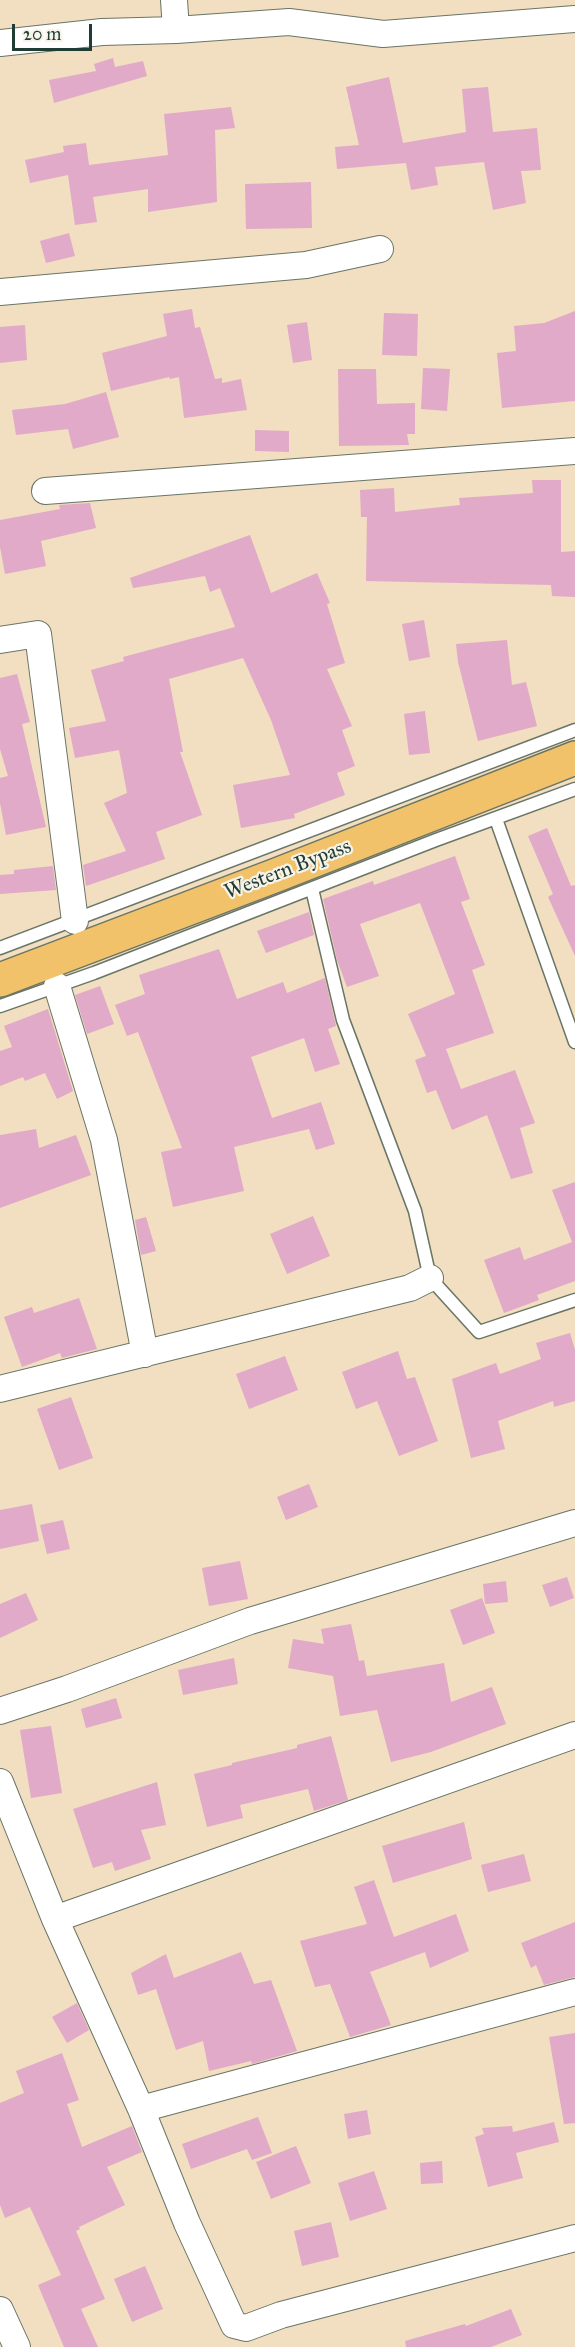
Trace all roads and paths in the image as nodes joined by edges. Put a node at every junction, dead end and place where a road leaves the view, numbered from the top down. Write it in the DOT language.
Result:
graph roads {
  1 [pos="174,0"];
  2 [pos="575,19"];
  3 [pos="176,30"];
  4 [pos="0,43"];
  5 [pos="380,249"];
  6 [pos="0,292"];
  7 [pos="575,451"];
  8 [pos="45,491"];
  9 [pos="0,640"];
  10 [pos="575,730"];
  11 [pos="575,758"];
  12 [pos="575,789"];
  13 [pos="496,819"];
  14 [pos="312,889"];
  15 [pos="75,921"];
  16 [pos="0,948"];
  17 [pos="0,980"];
  18 [pos="57,986"];
  19 [pos="0,1006"];
  20 [pos="575,1042"];
  21 [pos="430,1278"];
  22 [pos="575,1300"];
  23 [pos="145,1354"];
  24 [pos="0,1389"];
  25 [pos="575,1523"];
  26 [pos="0,1711"];
  27 [pos="575,1736"];
  28 [pos="0,1782"];
  29 [pos="55,1920"];
  30 [pos="575,1992"];
  31 [pos="141,2109"];
  32 [pos="575,2238"];
  33 [pos="0,2310"];
  34 [pos="17,2347"];
  1 -- 3 [label="street"];
  2 -- 3 [label="street"];
  3 -- 4 [label="street"];
  5 -- 6 [label="street"];
  7 -- 8 [label="street"];
  9 -- 15 [label="street"];
  10 -- 15 [label="lane"];
  11 -- 17 [label="main road, Western Bypass"];
  12 -- 13 [label="lane"];
  13 -- 14 [label="lane"];
  13 -- 20 [label="lane"];
  14 -- 18 [label="lane"];
  14 -- 21 [label="lane"];
  15 -- 16 [label="lane"];
  18 -- 19 [label="lane"];
  18 -- 23 [label="street"];
  21 -- 22 [label="lane"];
  21 -- 23 [label="street"];
  23 -- 24 [label="street"];
  25 -- 26 [label="street"];
  27 -- 29 [label="street"];
  28 -- 29 [label="street"];
  29 -- 31 [label="street"];
  30 -- 31 [label="street"];
  31 -- 32 [label="street"];
  33 -- 34 [label="street"];
}
